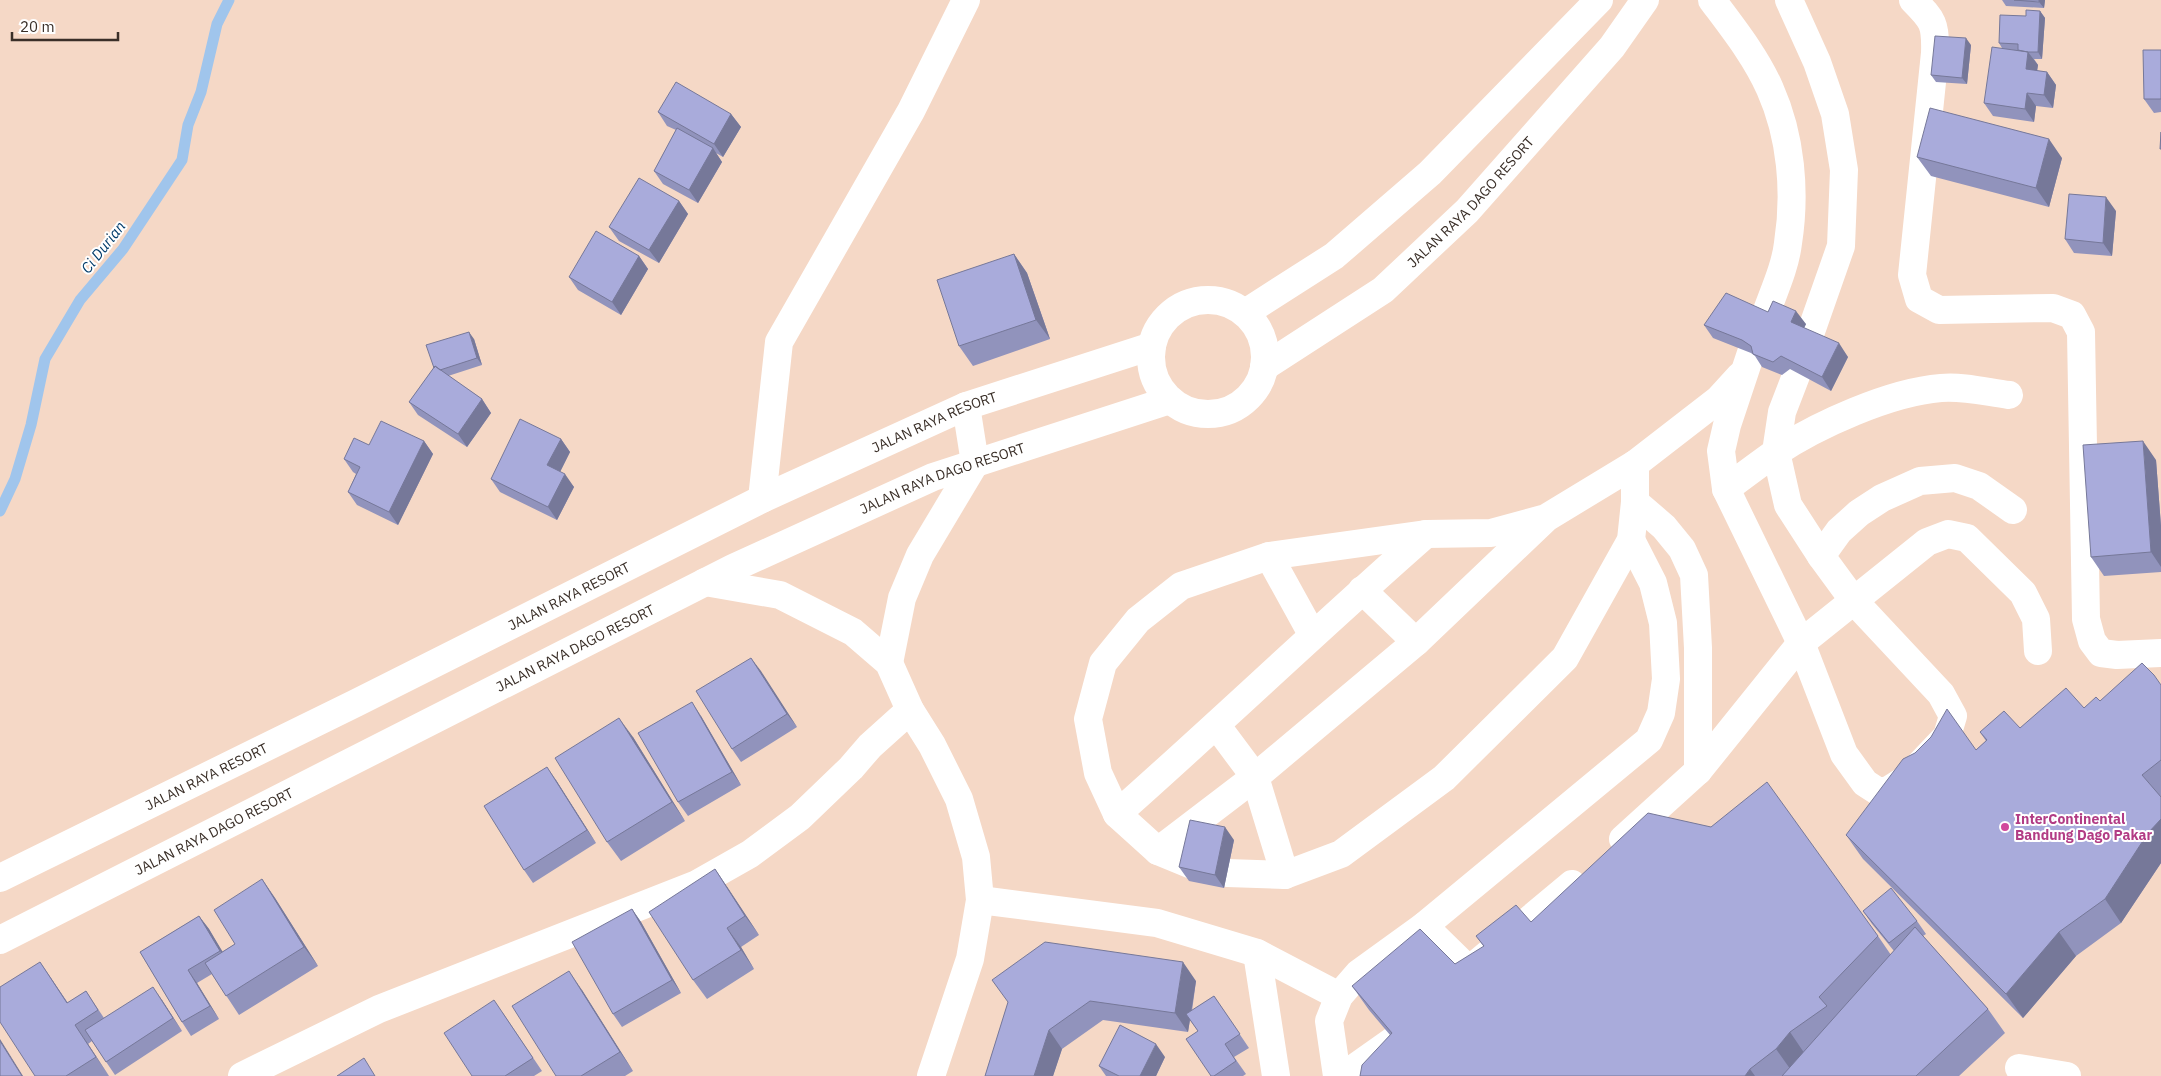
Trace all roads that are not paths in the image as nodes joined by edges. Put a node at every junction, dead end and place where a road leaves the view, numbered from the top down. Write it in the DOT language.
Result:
graph roads {
  1 [pos="966,0"];
  2 [pos="1599,0"];
  3 [pos="1645,0"];
  4 [pos="1712,0"];
  5 [pos="1788,0"];
  6 [pos="1913,0"];
  7 [pos="1245,313"];
  8 [pos="1764,319"];
  9 [pos="1808,340"];
  10 [pos="1152,346"];
  11 [pos="1264,367"];
  12 [pos="1797,373"];
  13 [pos="2008,395"];
  14 [pos="1170,400"];
  15 [pos="966,406"];
  16 [pos="1776,452"];
  17 [pos="976,463"];
  18 [pos="1635,464"];
  19 [pos="1726,489"];
  20 [pos="762,500"];
  21 [pos="1635,502"];
  22 [pos="2013,510"];
  23 [pos="1546,518"];
  24 [pos="1426,534"];
  25 [pos="1631,540"];
  26 [pos="1269,556"];
  27 [pos="1821,556"];
  28 [pos="706,582"];
  29 [pos="1362,590"];
  30 [pos="1854,601"];
  31 [pos="1312,634"];
  32 [pos="1416,642"];
  33 [pos="1801,643"];
  34 [pos="2038,651"];
  35 [pos="2161,653"];
  36 [pos="889,662"];
  37 [pos="910,710"];
  38 [pos="1217,726"];
  39 [pos="1698,771"];
  40 [pos="1255,777"];
  41 [pos="1117,814"];
  42 [pos="1158,851"];
  43 [pos="1192,865"];
  44 [pos="1227,872"];
  45 [pos="1285,875"];
  46 [pos="0,878"];
  47 [pos="980,900"];
  48 [pos="1424,926"];
  49 [pos="0,940"];
  50 [pos="1257,953"];
  51 [pos="1339,996"];
  52 [pos="1394,1040"];
  53 [pos="2019,1068"];
  54 [pos="242,1076"];
  55 [pos="931,1076"];
  56 [pos="1276,1076"];
  57 [pos="1337,1076"];
  58 [pos="1343,1076"];
  59 [pos="2067,1076"];
  1 -- 20 [label="street"];
  2 -- 7 [label="street"];
  3 -- 11 [label="street, JALAN RAYA DAGO RESORT"];
  4 -- 8 [label="street"];
  5 -- 9 [label="street"];
  6 -- 35 [label="street"];
  7 -- 10 [label="street"];
  7 -- 11 [label="street"];
  10 -- 14 [label="street"];
  10 -- 15 [label="street, JALAN RAYA RESORT"];
  11 -- 14 [label="street"];
  12 -- 16 [label="street"];
  13 -- 16 [label="street"];
  14 -- 17 [label="street, JALAN RAYA DAGO RESORT"];
  15 -- 17 [label="street"];
  15 -- 20 [label="street, JALAN RAYA RESORT"];
  16 -- 19 [label="street"];
  16 -- 27 [label="street"];
  17 -- 28 [label="street, JALAN RAYA DAGO RESORT"];
  17 -- 36 [label="street"];
  18 -- 19 [label="street"];
  18 -- 21 [label="street"];
  18 -- 23 [label="street"];
  19 -- 33 [label="street"];
  20 -- 46 [label="street, JALAN RAYA RESORT"];
  21 -- 25 [label="street"];
  21 -- 39 [label="street"];
  22 -- 27 [label="street"];
  23 -- 24 [label="street"];
  23 -- 32 [label="street"];
  24 -- 26 [label="street"];
  24 -- 29 [label="street"];
  25 -- 45 [label="street"];
  25 -- 48 [label="street"];
  26 -- 31 [label="street"];
  26 -- 41 [label="street"];
  27 -- 30 [label="street"];
  28 -- 36 [label="street"];
  28 -- 49 [label="street, JALAN RAYA DAGO RESORT"];
  29 -- 31 [label="street"];
  29 -- 32 [label="street"];
  30 -- 33 [label="street"];
  30 -- 33 [label="street"];
  30 -- 34 [label="street"];
  31 -- 38 [label="street"];
  32 -- 40 [label="street"];
  33 -- 39 [label="street"];
  36 -- 37 [label="street"];
  37 -- 47 [label="street"];
  37 -- 54 [label="street"];
  38 -- 40 [label="street"];
  38 -- 41 [label="street"];
  39 -- 48 [label="street"];
  40 -- 42 [label="street"];
  40 -- 45 [label="street"];
  41 -- 42 [label="street"];
  42 -- 43 [label="street"];
  44 -- 45 [label="street"];
  47 -- 50 [label="street"];
  47 -- 55 [label="street"];
  48 -- 51 [label="street"];
  50 -- 51 [label="street"];
  50 -- 56 [label="street"];
  51 -- 57 [label="street"];
  52 -- 58 [label="street"];
  53 -- 59 [label="street"];
}
